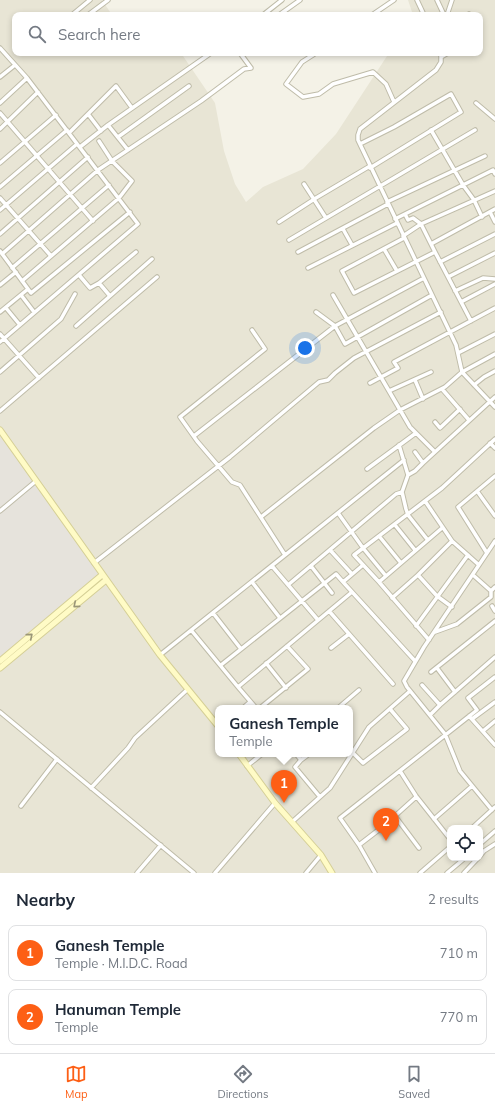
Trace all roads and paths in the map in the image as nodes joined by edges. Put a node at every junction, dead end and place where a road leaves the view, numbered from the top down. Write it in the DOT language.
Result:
graph roads {
  1 [pos="90,0"];
  2 [pos="108,0"];
  3 [pos="282,0"];
  4 [pos="300,0"];
  5 [pos="394,0"];
  6 [pos="417,0"];
  7 [pos="437,0"];
  8 [pos="452,0"];
  9 [pos="75,12"];
  10 [pos="92,12"];
  11 [pos="267,12"];
  12 [pos="283,12"];
  13 [pos="376,12"];
  14 [pos="423,12"];
  15 [pos="444,12"];
  16 [pos="447,12"];
  17 [pos="1,51"];
  18 [pos="207,56"];
  19 [pos="242,56"];
  20 [pos="311,56"];
  21 [pos="441,56"];
  22 [pos="15,65"];
  23 [pos="0,77"];
  24 [pos="27,78"];
  25 [pos="189,86"];
  26 [pos="38,92"];
  27 [pos="394,102"];
  28 [pos="0,103"];
  29 [pos="476,103"];
  30 [pos="132,108"];
  31 [pos="0,113"];
  32 [pos="88,114"];
  33 [pos="56,115"];
  34 [pos="494,117"];
  35 [pos="7,122"];
  36 [pos="108,126"];
  37 [pos="0,129"];
  38 [pos="432,130"];
  39 [pos="475,130"];
  40 [pos="68,131"];
  41 [pos="101,131"];
  42 [pos="118,137"];
  43 [pos="98,141"];
  44 [pos="24,142"];
  45 [pos="360,144"];
  46 [pos="78,145"];
  47 [pos="442,149"];
  48 [pos="128,150"];
  49 [pos="36,156"];
  50 [pos="485,156"];
  51 [pos="88,157"];
  52 [pos="112,161"];
  53 [pos="0,163"];
  54 [pos="370,167"];
  55 [pos="48,169"];
  56 [pos="98,170"];
  57 [pos="454,170"];
  58 [pos="495,174"];
  59 [pos="59,182"];
  60 [pos="304,184"];
  61 [pos="109,185"];
  62 [pos="463,185"];
  63 [pos="379,186"];
  64 [pos="0,187"];
  65 [pos="495,191"];
  66 [pos="70,195"];
  67 [pos="0,198"];
  68 [pos="119,198"];
  69 [pos="314,199"];
  70 [pos="474,200"];
  71 [pos="388,203"];
  72 [pos="6,205"];
  73 [pos="82,208"];
  74 [pos="495,209"];
  75 [pos="0,210"];
  76 [pos="130,212"];
  77 [pos="490,212"];
  78 [pos="405,214"];
  79 [pos="482,217"];
  80 [pos="326,218"];
  81 [pos="18,219"];
  82 [pos="92,221"];
  83 [pos="396,221"];
  84 [pos="279,222"];
  85 [pos="495,222"];
  86 [pos="421,224"];
  87 [pos="343,229"];
  88 [pos="28,231"];
  89 [pos="0,234"];
  90 [pos="495,234"];
  91 [pos="404,237"];
  92 [pos="289,240"];
  93 [pos="40,244"];
  94 [pos="431,244"];
  95 [pos="352,245"];
  96 [pos="384,249"];
  97 [pos="1,252"];
  98 [pos="136,252"];
  99 [pos="298,252"];
  100 [pos="435,252"];
  101 [pos="495,253"];
  102 [pos="51,256"];
  103 [pos="152,259"];
  104 [pos="416,262"];
  105 [pos="440,262"];
  106 [pos="12,268"];
  107 [pos="308,268"];
  108 [pos="16,272"];
  109 [pos="397,272"];
  110 [pos="78,275"];
  111 [pos="448,276"];
  112 [pos="158,277"];
  113 [pos="424,278"];
  114 [pos="495,279"];
  115 [pos="22,281"];
  116 [pos="99,283"];
  117 [pos="495,284"];
  118 [pos="0,285"];
  119 [pos="28,289"];
  120 [pos="455,291"];
  121 [pos="75,294"];
  122 [pos="20,295"];
  123 [pos="333,295"];
  124 [pos="432,295"];
  125 [pos="110,296"];
  126 [pos="461,302"];
  127 [pos="6,308"];
  128 [pos="495,308"];
  129 [pos="0,312"];
  130 [pos="34,312"];
  131 [pos="316,312"];
  132 [pos="440,312"];
  133 [pos="347,319"];
  134 [pos="471,321"];
  135 [pos="20,325"];
  136 [pos="76,326"];
  137 [pos="335,326"];
  138 [pos="252,330"];
  139 [pos="450,332"];
  140 [pos="0,334"];
  141 [pos="495,334"];
  142 [pos="357,336"];
  143 [pos="4,338"];
  144 [pos="0,342"];
  145 [pos="366,351"];
  146 [pos="458,353"];
  147 [pos="495,354"];
  148 [pos="19,355"];
  149 [pos="495,371"];
  150 [pos="0,372"];
  151 [pos="431,372"];
  152 [pos="462,372"];
  153 [pos="382,377"];
  154 [pos="39,378"];
  155 [pos="415,380"];
  156 [pos="370,383"];
  157 [pos="474,385"];
  158 [pos="442,389"];
  159 [pos="389,391"];
  160 [pos="495,397"];
  161 [pos="423,398"];
  162 [pos="490,401"];
  163 [pos="495,407"];
  164 [pos="460,409"];
  165 [pos="400,410"];
  166 [pos="0,411"];
  167 [pos="469,420"];
  168 [pos="435,422"];
  169 [pos="0,431"];
  170 [pos="416,433"];
  171 [pos="194,436"];
  172 [pos="495,439"];
  173 [pos="490,443"];
  174 [pos="399,445"];
  175 [pos="495,448"];
  176 [pos="414,452"];
  177 [pos="435,452"];
  178 [pos="404,460"];
  179 [pos="423,463"];
  180 [pos="218,466"];
  181 [pos="367,469"];
  182 [pos="408,475"];
  183 [pos="495,476"];
  184 [pos="36,481"];
  185 [pos="477,491"];
  186 [pos="402,492"];
  187 [pos="425,501"];
  188 [pos="0,511"];
  189 [pos="338,513"];
  190 [pos="408,515"];
  191 [pos="495,516"];
  192 [pos="261,517"];
  193 [pos="395,524"];
  194 [pos="442,528"];
  195 [pos="352,532"];
  196 [pos="380,536"];
  197 [pos="428,540"];
  198 [pos="452,541"];
  199 [pos="495,541"];
  200 [pos="363,548"];
  201 [pos="330,550"];
  202 [pos="415,550"];
  203 [pos="487,553"];
  204 [pos="285,555"];
  205 [pos="468,555"];
  206 [pos="400,563"];
  207 [pos="94,564"];
  208 [pos="362,565"];
  209 [pos="479,565"];
  210 [pos="272,566"];
  211 [pos="311,566"];
  212 [pos="352,574"];
  213 [pos="102,575"];
  214 [pos="418,575"];
  215 [pos="473,575"];
  216 [pos="386,576"];
  217 [pos="106,580"];
  218 [pos="252,582"];
  219 [pos="343,582"];
  220 [pos="380,582"];
  221 [pos="324,583"];
  222 [pos="288,585"];
  223 [pos="495,587"];
  224 [pos="491,591"];
  225 [pos="352,592"];
  226 [pos="332,593"];
  227 [pos="437,596"];
  228 [pos="392,598"];
  229 [pos="302,601"];
  230 [pos="492,606"];
  231 [pos="452,607"];
  232 [pos="329,611"];
  233 [pos="495,611"];
  234 [pos="213,612"];
  235 [pos="280,618"];
  236 [pos="318,620"];
  237 [pos="495,621"];
  238 [pos="416,626"];
  239 [pos="191,630"];
  240 [pos="434,632"];
  241 [pos="349,634"];
  242 [pos="428,640"];
  243 [pos="287,646"];
  244 [pos="331,648"];
  245 [pos="241,649"];
  246 [pos="160,655"];
  247 [pos="495,657"];
  248 [pos="0,661"];
  249 [pos="415,661"];
  250 [pos="266,664"];
  251 [pos="221,665"];
  252 [pos="0,668"];
  253 [pos="437,668"];
  254 [pos="431,672"];
  255 [pos="495,677"];
  256 [pos="393,684"];
  257 [pos="422,685"];
  258 [pos="238,687"];
  259 [pos="286,688"];
  260 [pos="188,689"];
  261 [pos="359,690"];
  262 [pos="410,691"];
  263 [pos="455,692"];
  264 [pos="250,702"];
  265 [pos="495,702"];
  266 [pos="440,704"];
  267 [pos="246,705"];
  268 [pos="253,705"];
  269 [pos="264,705"];
  270 [pos="342,705"];
  271 [pos="390,709"];
  272 [pos="0,712"];
  273 [pos="430,715"];
  274 [pos="471,717"];
  275 [pos="495,721"];
  276 [pos="215,722"];
  277 [pos="483,731"];
  278 [pos="445,734"];
  279 [pos="494,743"];
  280 [pos="353,753"];
  281 [pos="240,757"];
  282 [pos="258,757"];
  283 [pos="299,757"];
  284 [pos="306,757"];
  285 [pos="350,757"];
  286 [pos="57,759"];
  287 [pos="302,760"];
  288 [pos="247,766"];
  289 [pos="400,771"];
  290 [pos="472,786"];
  291 [pos="91,788"];
  292 [pos="320,797"];
  293 [pos="416,797"];
  294 [pos="275,803"];
  295 [pos="21,806"];
  296 [pos="494,808"];
  297 [pos="395,816"];
  298 [pos="434,819"];
  299 [pos="292,822"];
  300 [pos="475,825"];
  301 [pos="495,831"];
  302 [pos="447,835"];
  303 [pos="483,841"];
  304 [pos="495,844"];
  305 [pos="161,845"];
  306 [pos="359,845"];
  307 [pos="419,848"];
  308 [pos="447,850"];
  309 [pos="483,852"];
  310 [pos="321,855"];
  311 [pos="461,861"];
  312 [pos="475,861"];
  313 [pos="136,873"];
  314 [pos="194,873"];
  315 [pos="214,873"];
  316 [pos="306,873"];
  317 [pos="332,873"];
  318 [pos="376,873"];
  319 [pos="420,873"];
  320 [pos="447,873"];
  321 [pos="464,873"];
  1 -- 9 [label="street"];
  2 -- 10 [label="street"];
  3 -- 11 [label="street"];
  4 -- 12 [label="street"];
  5 -- 13 [label="street"];
  6 -- 14 [label="street"];
  7 -- 15 [label="street"];
  8 -- 16 [label="street"];
  17 -- 22 [label="street"];
  18 -- 30 [label="street"];
  19 -- 48 [label="street"];
  20 -- 27 [label="street"];
  21 -- 27 [label="street"];
  22 -- 23 [label="street"];
  22 -- 24 [label="street"];
  24 -- 26 [label="street"];
  24 -- 28 [label="street"];
  25 -- 42 [label="street"];
  26 -- 33 [label="street"];
  26 -- 35 [label="street"];
  27 -- 45 [label="street"];
  29 -- 34 [label="street"];
  30 -- 32 [label="street"];
  30 -- 36 [label="street"];
  31 -- 35 [label="street"];
  32 -- 40 [label="street"];
  32 -- 41 [label="street"];
  33 -- 40 [label="street"];
  33 -- 44 [label="street"];
  35 -- 37 [label="street"];
  35 -- 44 [label="street"];
  36 -- 41 [label="street"];
  36 -- 42 [label="street"];
  38 -- 45 [label="street"];
  38 -- 47 [label="street"];
  38 -- 54 [label="street"];
  39 -- 47 [label="street"];
  40 -- 46 [label="street"];
  40 -- 49 [label="street"];
  41 -- 46 [label="street"];
  42 -- 48 [label="street"];
  43 -- 52 [label="street"];
  44 -- 49 [label="street"];
  44 -- 53 [label="street"];
  45 -- 54 [label="street"];
  46 -- 51 [label="street"];
  46 -- 55 [label="street"];
  47 -- 57 [label="street"];
  47 -- 63 [label="street"];
  48 -- 52 [label="street"];
  49 -- 55 [label="street"];
  49 -- 64 [label="street"];
  50 -- 57 [label="street"];
  51 -- 56 [label="street"];
  51 -- 59 [label="street"];
  52 -- 56 [label="street"];
  52 -- 68 [label="street"];
  54 -- 63 [label="street"];
  54 -- 69 [label="street"];
  55 -- 59 [label="street"];
  55 -- 72 [label="street"];
  56 -- 61 [label="street"];
  56 -- 66 [label="street"];
  57 -- 62 [label="street"];
  57 -- 71 [label="street"];
  58 -- 62 [label="street"];
  59 -- 66 [label="street"];
  59 -- 81 [label="street"];
  60 -- 69 [label="street"];
  61 -- 68 [label="street"];
  61 -- 73 [label="street"];
  62 -- 70 [label="street"];
  62 -- 78 [label="street"];
  63 -- 71 [label="street"];
  63 -- 80 [label="street"];
  65 -- 70 [label="street"];
  66 -- 73 [label="street"];
  66 -- 88 [label="street"];
  67 -- 72 [label="street"];
  68 -- 76 [label="street"];
  68 -- 82 [label="street"];
  69 -- 80 [label="street"];
  69 -- 84 [label="street"];
  70 -- 79 [label="street"];
  70 -- 86 [label="street"];
  71 -- 83 [label="street"];
  71 -- 87 [label="street"];
  72 -- 75 [label="street"];
  72 -- 81 [label="street"];
  73 -- 82 [label="street"];
  73 -- 93 [label="street"];
  74 -- 77 [label="street"];
  76 -- 110 [label="street"];
  76 -- 119 [label="street"];
  77 -- 79 [label="street"];
  77 -- 85 [label="street"];
  78 -- 83 [label="street"];
  78 -- 86 [label="street"];
  79 -- 94 [label="street"];
  80 -- 92 [label="street"];
  81 -- 88 [label="street"];
  81 -- 89 [label="street"];
  82 -- 102 [label="street"];
  83 -- 91 [label="street"];
  83 -- 95 [label="street"];
  86 -- 91 [label="street"];
  86 -- 94 [label="street"];
  87 -- 95 [label="street"];
  87 -- 99 [label="street"];
  88 -- 93 [label="street"];
  88 -- 97 [label="street"];
  90 -- 105 [label="street"];
  91 -- 96 [label="street"];
  91 -- 104 [label="street"];
  93 -- 102 [label="street"];
  93 -- 106 [label="street"];
  94 -- 100 [label="street"];
  95 -- 107 [label="street"];
  96 -- 109 [label="street"];
  96 -- 109 [label="street"];
  97 -- 106 [label="street"];
  98 -- 116 [label="street"];
  100 -- 104 [label="street"];
  100 -- 105 [label="street"];
  101 -- 111 [label="street"];
  102 -- 115 [label="street"];
  103 -- 125 [label="street"];
  104 -- 109 [label="street"];
  104 -- 113 [label="street"];
  105 -- 111 [label="street"];
  106 -- 108 [label="street"];
  108 -- 115 [label="street"];
  108 -- 118 [label="street"];
  110 -- 116 [label="street"];
  110 -- 130 [label="street"];
  111 -- 120 [label="street"];
  112 -- 154 [label="street"];
  113 -- 124 [label="street"];
  113 -- 133 [label="street"];
  114 -- 120 [label="street"];
  115 -- 119 [label="street"];
  116 -- 125 [label="street"];
  117 -- 126 [label="street"];
  119 -- 122 [label="street"];
  120 -- 126 [label="street"];
  121 -- 148 [label="street"];
  122 -- 127 [label="street"];
  122 -- 130 [label="street"];
  123 -- 133 [label="street"];
  124 -- 132 [label="street"];
  124 -- 142 [label="street"];
  125 -- 136 [label="street"];
  126 -- 134 [label="street"];
  127 -- 129 [label="street"];
  127 -- 135 [label="street"];
  128 -- 134 [label="street"];
  130 -- 135 [label="street"];
  131 -- 137 [label="street"];
  132 -- 139 [label="street"];
  132 -- 145 [label="street"];
  133 -- 137 [label="street"];
  133 -- 142 [label="street"];
  134 -- 139 [label="street"];
  135 -- 143 [label="street"];
  137 -- 142 [label="street"];
  137 -- 171 [label="street"];
  138 -- 171 [label="street"];
  139 -- 146 [label="street"];
  139 -- 153 [label="street"];
  140 -- 143 [label="street"];
  141 -- 146 [label="street"];
  142 -- 145 [label="street"];
  143 -- 144 [label="street"];
  143 -- 148 [label="street"];
  145 -- 153 [label="street"];
  145 -- 180 [label="street"];
  146 -- 152 [label="street"];
  147 -- 152 [label="street"];
  148 -- 150 [label="street"];
  148 -- 154 [label="street"];
  149 -- 157 [label="street"];
  151 -- 155 [label="street"];
  152 -- 157 [label="street"];
  152 -- 158 [label="street"];
  153 -- 156 [label="street"];
  153 -- 159 [label="street"];
  154 -- 166 [label="street"];
  155 -- 159 [label="street"];
  155 -- 161 [label="street"];
  157 -- 162 [label="street"];
  158 -- 161 [label="street"];
  158 -- 164 [label="street"];
  159 -- 165 [label="street"];
  160 -- 162 [label="street"];
  161 -- 165 [label="street"];
  162 -- 163 [label="street"];
  162 -- 167 [label="street"];
  164 -- 167 [label="street"];
  164 -- 168 [label="street"];
  165 -- 170 [label="street"];
  165 -- 192 [label="street"];
  167 -- 177 [label="street"];
  169 -- 184 [label="main road"];
  170 -- 174 [label="street"];
  170 -- 177 [label="street"];
  171 -- 180 [label="street"];
  172 -- 173 [label="street"];
  173 -- 175 [label="street"];
  173 -- 187 [label="street"];
  174 -- 178 [label="street"];
  174 -- 181 [label="street"];
  176 -- 179 [label="street"];
  177 -- 179 [label="street"];
  178 -- 182 [label="street"];
  178 -- 189 [label="street"];
  179 -- 182 [label="street"];
  180 -- 192 [label="street"];
  180 -- 207 [label="street"];
  182 -- 186 [label="street"];
  183 -- 185 [label="street"];
  184 -- 188 [label="street"];
  184 -- 207 [label="main road"];
  185 -- 191 [label="street"];
  185 -- 203 [label="street"];
  186 -- 190 [label="street"];
  186 -- 195 [label="street"];
  187 -- 190 [label="street"];
  187 -- 194 [label="street"];
  189 -- 195 [label="street"];
  189 -- 204 [label="street"];
  190 -- 193 [label="street"];
  190 -- 197 [label="street"];
  192 -- 204 [label="street"];
  193 -- 196 [label="street"];
  193 -- 202 [label="street"];
  194 -- 197 [label="street"];
  194 -- 198 [label="street"];
  195 -- 200 [label="street"];
  195 -- 201 [label="street"];
  196 -- 200 [label="street"];
  196 -- 206 [label="street"];
  197 -- 202 [label="street"];
  198 -- 205 [label="street"];
  198 -- 214 [label="street"];
  199 -- 203 [label="street"];
  200 -- 208 [label="street"];
  200 -- 216 [label="street"];
  201 -- 211 [label="street"];
  201 -- 212 [label="street"];
  202 -- 206 [label="street"];
  203 -- 209 [label="street"];
  204 -- 210 [label="street"];
  205 -- 209 [label="street"];
  205 -- 227 [label="street"];
  206 -- 216 [label="street"];
  207 -- 213 [label="main road"];
  208 -- 212 [label="street"];
  208 -- 220 [label="street"];
  209 -- 215 [label="street"];
  210 -- 218 [label="street"];
  210 -- 222 [label="street"];
  211 -- 221 [label="street"];
  211 -- 222 [label="street"];
  212 -- 219 [label="street"];
  213 -- 217 [label="main road"];
  248 -- 213 [label="main road, one-way"];
  214 -- 227 [label="street"];
  214 -- 228 [label="street"];
  215 -- 224 [label="street"];
  215 -- 231 [label="street"];
  216 -- 220 [label="street"];
  217 -- 246 [label="main road"];
  217 -- 252 [label="main road, one-way"];
  218 -- 234 [label="street"];
  218 -- 235 [label="street"];
  219 -- 221 [label="street"];
  219 -- 225 [label="street"];
  220 -- 228 [label="street"];
  221 -- 226 [label="street"];
  221 -- 229 [label="street"];
  222 -- 229 [label="street"];
  223 -- 224 [label="street"];
  224 -- 240 [label="street"];
  225 -- 232 [label="street"];
  225 -- 249 [label="street"];
  227 -- 231 [label="street"];
  227 -- 238 [label="street"];
  228 -- 238 [label="street"];
  229 -- 235 [label="street"];
  229 -- 236 [label="street"];
  230 -- 233 [label="street"];
  231 -- 240 [label="street"];
  232 -- 236 [label="street"];
  232 -- 241 [label="street"];
  234 -- 239 [label="street"];
  234 -- 245 [label="street"];
  235 -- 245 [label="street"];
  236 -- 243 [label="street"];
  237 -- 253 [label="street"];
  238 -- 242 [label="street"];
  239 -- 246 [label="street"];
  239 -- 251 [label="street"];
  240 -- 242 [label="street"];
  241 -- 244 [label="street"];
  241 -- 256 [label="street"];
  242 -- 249 [label="street"];
  243 -- 250 [label="street"];
  243 -- 259 [label="street"];
  245 -- 251 [label="street"];
  246 -- 260 [label="main road"];
  247 -- 263 [label="street"];
  249 -- 262 [label="street"];
  250 -- 258 [label="street"];
  250 -- 259 [label="street"];
  251 -- 258 [label="street"];
  253 -- 254 [label="street"];
  253 -- 263 [label="street"];
  255 -- 274 [label="street"];
  257 -- 266 [label="street"];
  258 -- 264 [label="street"];
  259 -- 269 [label="street"];
  260 -- 276 [label="main road"];
  260 -- 291 [label="street"];
  261 -- 270 [label="street"];
  262 -- 271 [label="street"];
  262 -- 273 [label="street"];
  263 -- 266 [label="street"];
  264 -- 267 [label="street"];
  264 -- 268 [label="street"];
  265 -- 274 [label="street"];
  266 -- 273 [label="street"];
  271 -- 280 [label="street"];
  271 -- 280 [label="street"];
  272 -- 286 [label="street"];
  273 -- 278 [label="street"];
  274 -- 277 [label="street"];
  274 -- 278 [label="street"];
  275 -- 277 [label="street"];
  277 -- 279 [label="street"];
  278 -- 289 [label="street"];
  278 -- 290 [label="street"];
  281 -- 288 [label="main road"];
  282 -- 288 [label="street"];
  283 -- 287 [label="street"];
  284 -- 287 [label="street"];
  285 -- 292 [label="street"];
  286 -- 291 [label="street"];
  286 -- 295 [label="street"];
  287 -- 292 [label="street"];
  288 -- 294 [label="main road"];
  289 -- 293 [label="street"];
  289 -- 306 [label="street"];
  290 -- 296 [label="street"];
  290 -- 298 [label="street"];
  291 -- 305 [label="street"];
  292 -- 299 [label="street"];
  293 -- 297 [label="street"];
  293 -- 298 [label="street"];
  294 -- 299 [label="main road"];
  294 -- 315 [label="street"];
  296 -- 300 [label="street"];
  297 -- 306 [label="street"];
  297 -- 307 [label="street"];
  298 -- 302 [label="street"];
  299 -- 310 [label="main road"];
  301 -- 303 [label="street"];
  304 -- 309 [label="street"];
  305 -- 313 [label="street"];
  305 -- 314 [label="street"];
  306 -- 318 [label="street"];
  308 -- 319 [label="street"];
  310 -- 316 [label="street"];
  310 -- 317 [label="main road"];
  311 -- 320 [label="street"];
  312 -- 321 [label="street"];
}
